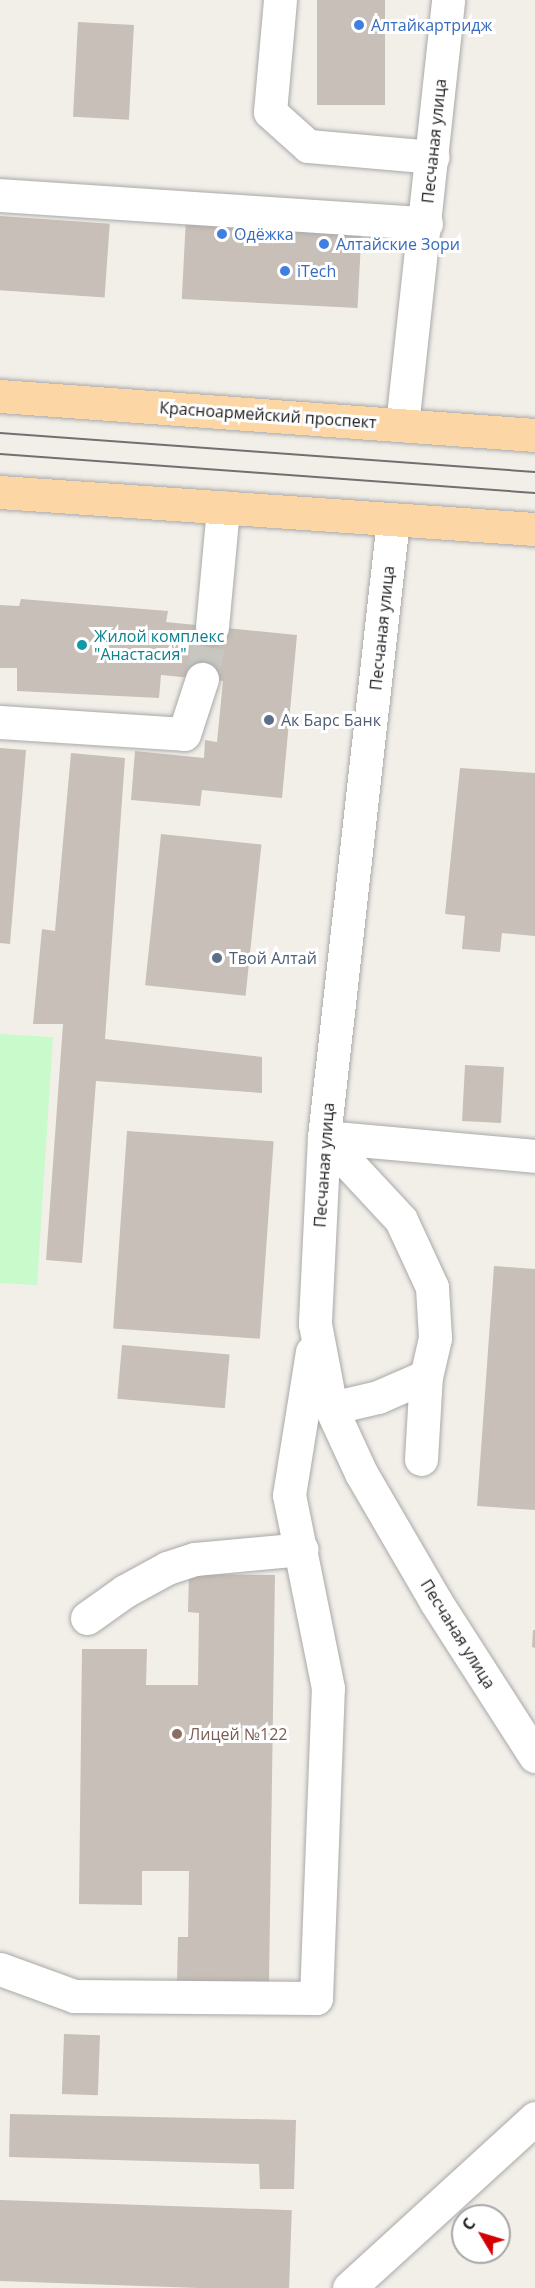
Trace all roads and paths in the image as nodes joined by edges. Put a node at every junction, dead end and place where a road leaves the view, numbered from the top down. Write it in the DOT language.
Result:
graph roads {
  1 [pos="280,0"];
  2 [pos="448,0"];
  3 [pos="433,157"];
  4 [pos="0,195"];
  5 [pos="426,223"];
  6 [pos="0,396"];
  7 [pos="402,425"];
  8 [pos="535,435"];
  9 [pos="1,497"];
  10 [pos="224,508"];
  11 [pos="393,520"];
  12 [pos="535,529"];
  13 [pos="212,627"];
  14 [pos="202,679"];
  15 [pos="0,722"];
  16 [pos="324,1137"];
  17 [pos="535,1156"];
  18 [pos="315,1324"];
  19 [pos="426,1376"];
  20 [pos="331,1408"];
  21 [pos="421,1459"];
  22 [pos="302,1549"];
  23 [pos="87,1618"];
  24 [pos="535,1756"];
  25 [pos="0,1969"];
  26 [pos="535,2118"];
  27 [pos="367,2282"];
  1 -- 3 [label="street"];
  2 -- 3 [label="street, Песчаная улица"];
  3 -- 5 [label="street, Песчаная улица"];
  4 -- 5 [label="street"];
  5 -- 7 [label="street, Песчаная улица"];
  6 -- 7 [label="main road, Красноармейский проспект"];
  7 -- 8 [label="main road, Красноармейский проспект"];
  9 -- 10 [label="main road"];
  10 -- 11 [label="main road"];
  10 -- 13 [label="street"];
  11 -- 12 [label="main road"];
  11 -- 16 [label="street, Песчаная улица"];
  14 -- 15 [label="street"];
  16 -- 17 [label="street"];
  16 -- 18 [label="street, Песчаная улица"];
  16 -- 19 [label="street"];
  18 -- 20 [label="street, Песчаная улица"];
  18 -- 22 [label="street"];
  19 -- 20 [label="street"];
  19 -- 21 [label="street"];
  20 -- 24 [label="street, Песчаная улица"];
  22 -- 23 [label="street"];
  22 -- 25 [label="street"];
  26 -- 27 [label="street"];
}
